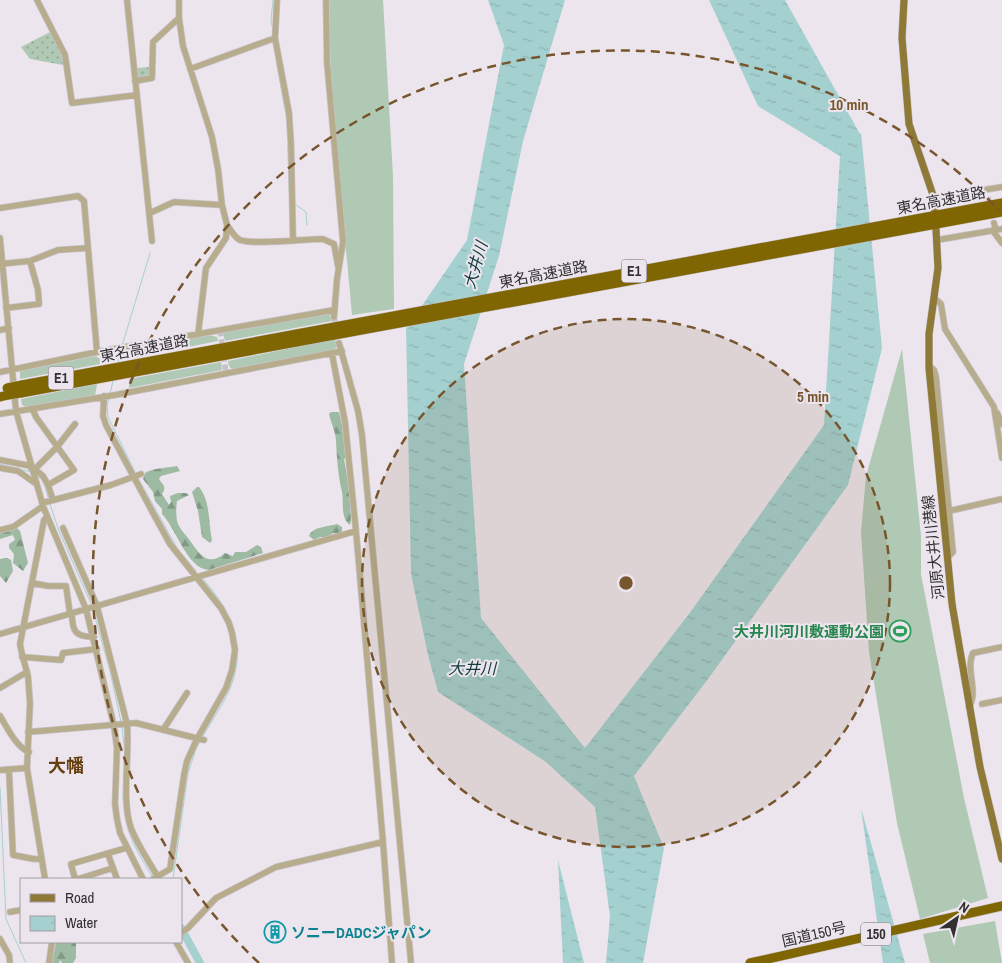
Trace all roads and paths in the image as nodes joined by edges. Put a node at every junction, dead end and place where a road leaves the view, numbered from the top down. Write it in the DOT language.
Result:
graph roads {
  1 [pos="37,0"];
  2 [pos="127,0"];
  3 [pos="178,0"];
  4 [pos="277,0"];
  5 [pos="326,0"];
  6 [pos="904,0"];
  7 [pos="179,18"];
  8 [pos="273,38"];
  9 [pos="190,69"];
  10 [pos="135,81"];
  11 [pos="137,95"];
  12 [pos="1002,186"];
  13 [pos="986,190"];
  14 [pos="988,196"];
  15 [pos="934,198"];
  16 [pos="1002,203"];
  17 [pos="222,205"];
  18 [pos="0,208"];
  19 [pos="1002,212"];
  20 [pos="150,213"];
  21 [pos="935,213"];
  22 [pos="994,223"];
  23 [pos="911,224"];
  24 [pos="227,225"];
  25 [pos="936,229"];
  26 [pos="997,230"];
  27 [pos="0,238"];
  28 [pos="293,239"];
  29 [pos="937,240"];
  30 [pos="152,241"];
  31 [pos="1002,243"];
  32 [pos="88,248"];
  33 [pos="30,261"];
  34 [pos="1,264"];
  35 [pos="339,268"];
  36 [pos="934,298"];
  37 [pos="6,308"];
  38 [pos="334,310"];
  39 [pos="334,317"];
  40 [pos="9,328"];
  41 [pos="0,330"];
  42 [pos="198,335"];
  43 [pos="339,343"];
  44 [pos="342,351"];
  45 [pos="97,352"];
  46 [pos="332,354"];
  47 [pos="929,366"];
  48 [pos="13,370"];
  49 [pos="0,372"];
  50 [pos="4,392"];
  51 [pos="108,396"];
  52 [pos="994,407"];
  53 [pos="32,408"];
  54 [pos="16,411"];
  55 [pos="0,414"];
  56 [pos="75,424"];
  57 [pos="1002,424"];
  58 [pos="57,447"];
  59 [pos="1002,458"];
  60 [pos="0,460"];
  61 [pos="32,467"];
  62 [pos="0,468"];
  63 [pos="137,475"];
  64 [pos="35,482"];
  65 [pos="48,485"];
  66 [pos="1002,499"];
  67 [pos="47,502"];
  68 [pos="949,511"];
  69 [pos="47,517"];
  70 [pos="63,528"];
  71 [pos="0,530"];
  72 [pos="356,531"];
  73 [pos="948,557"];
  74 [pos="196,577"];
  75 [pos="32,583"];
  76 [pos="97,606"];
  77 [pos="86,609"];
  78 [pos="71,613"];
  79 [pos="23,628"];
  80 [pos="0,634"];
  81 [pos="94,637"];
  82 [pos="1002,647"];
  83 [pos="97,649"];
  84 [pos="22,657"];
  85 [pos="27,672"];
  86 [pos="0,688"];
  87 [pos="187,693"];
  88 [pos="1002,700"];
  89 [pos="982,704"];
  90 [pos="969,707"];
  91 [pos="0,716"];
  92 [pos="121,725"];
  93 [pos="163,730"];
  94 [pos="28,732"];
  95 [pos="200,739"];
  96 [pos="29,752"];
  97 [pos="27,768"];
  98 [pos="4,770"];
  99 [pos="383,842"];
  100 [pos="126,848"];
  101 [pos="108,854"];
  102 [pos="42,858"];
  103 [pos="1002,859"];
  104 [pos="113,868"];
  105 [pos="46,878"];
  106 [pos="77,878"];
  107 [pos="80,878"];
  108 [pos="117,878"];
  109 [pos="141,878"];
  110 [pos="157,878"];
  111 [pos="1002,906"];
  112 [pos="20,910"];
  113 [pos="10,912"];
  114 [pos="182,932"];
  115 [pos="0,939"];
  116 [pos="52,943"];
  117 [pos="177,943"];
  118 [pos="10,963"];
  119 [pos="49,963"];
  120 [pos="188,963"];
  121 [pos="392,963"];
  122 [pos="411,963"];
  123 [pos="750,963"];
  1 -- 11 [label="street"];
  2 -- 10 [label="street"];
  3 -- 7 [label="street"];
  4 -- 8 [label="street"];
  5 -- 35 [label="street"];
  6 -- 15 [label="main road"];
  7 -- 9 [label="street"];
  7 -- 10 [label="street"];
  8 -- 9 [label="street"];
  8 -- 28 [label="street"];
  9 -- 17 [label="street"];
  10 -- 11 [label="street"];
  11 -- 20 [label="street"];
  12 -- 13 [label="street"];
  13 -- 14 [label="street"];
  13 -- 15 [label="street"];
  15 -- 21 [label="main road"];
  16 -- 23 [label="highway, 東名高速道路 / E1"];
  17 -- 20 [label="street"];
  17 -- 24 [label="street"];
  18 -- 32 [label="street"];
  19 -- 23 [label="highway, 東名高速道路 / E1"];
  20 -- 30 [label="street"];
  22 -- 26 [label="street"];
  23 -- 50 [label="highway, 東名高速道路 / E1, bridge"];
  24 -- 28 [label="street"];
  24 -- 42 [label="street"];
  25 -- 29 [label="main road, 河原大井川港線"];
  26 -- 29 [label="street"];
  26 -- 31 [label="street"];
  27 -- 34 [label="street"];
  28 -- 35 [label="street"];
  29 -- 36 [label="main road, 河原大井川港線"];
  32 -- 33 [label="street"];
  32 -- 45 [label="street"];
  33 -- 34 [label="street"];
  33 -- 37 [label="street"];
  34 -- 37 [label="street"];
  35 -- 38 [label="street"];
  36 -- 47 [label="main road, 河原大井川港線"];
  36 -- 52 [label="street"];
  37 -- 40 [label="street"];
  38 -- 39 [label="street"];
  38 -- 42 [label="street"];
  40 -- 41 [label="street"];
  40 -- 48 [label="street"];
  42 -- 45 [label="street"];
  43 -- 44 [label="street"];
  44 -- 46 [label="street"];
  44 -- 122 [label="street"];
  45 -- 48 [label="street"];
  46 -- 51 [label="street"];
  46 -- 72 [label="street"];
  47 -- 68 [label="street"];
  47 -- 73 [label="main road, 河原大井川港線"];
  48 -- 49 [label="street"];
  48 -- 54 [label="street"];
  51 -- 53 [label="street"];
  51 -- 63 [label="street"];
  52 -- 57 [label="street"];
  52 -- 59 [label="street"];
  53 -- 54 [label="street"];
  53 -- 58 [label="street"];
  54 -- 55 [label="street"];
  54 -- 61 [label="street"];
  56 -- 58 [label="street"];
  58 -- 61 [label="street"];
  58 -- 65 [label="street"];
  60 -- 61 [label="street"];
  61 -- 64 [label="street"];
  61 -- 65 [label="street"];
  62 -- 64 [label="street"];
  63 -- 67 [label="street"];
  63 -- 74 [label="street"];
  64 -- 67 [label="street"];
  65 -- 67 [label="street"];
  66 -- 68 [label="street"];
  67 -- 69 [label="street"];
  67 -- 71 [label="street"];
  68 -- 73 [label="street"];
  69 -- 75 [label="street"];
  69 -- 77 [label="street"];
  70 -- 76 [label="street"];
  72 -- 74 [label="street"];
  72 -- 99 [label="street"];
  73 -- 90 [label="main road, 河原大井川港線"];
  74 -- 76 [label="street"];
  74 -- 95 [label="street"];
  75 -- 78 [label="street"];
  75 -- 79 [label="street"];
  76 -- 77 [label="street"];
  76 -- 92 [label="street"];
  77 -- 78 [label="street"];
  77 -- 81 [label="street"];
  78 -- 79 [label="street"];
  78 -- 81 [label="street"];
  79 -- 80 [label="street"];
  79 -- 84 [label="street"];
  81 -- 83 [label="street"];
  82 -- 90 [label="street"];
  83 -- 84 [label="street"];
  83 -- 92 [label="street"];
  84 -- 85 [label="street"];
  85 -- 86 [label="street"];
  85 -- 94 [label="street"];
  87 -- 93 [label="street"];
  88 -- 89 [label="street"];
  90 -- 103 [label="main road, 河原大井川港線"];
  91 -- 96 [label="street"];
  92 -- 93 [label="street"];
  92 -- 94 [label="street"];
  92 -- 100 [label="street"];
  92 -- 110 [label="street"];
  93 -- 95 [label="street"];
  94 -- 96 [label="street"];
  95 -- 110 [label="street"];
  96 -- 97 [label="street"];
  97 -- 98 [label="street"];
  97 -- 102 [label="street"];
  98 -- 102 [label="street"];
  99 -- 114 [label="street"];
  99 -- 121 [label="street"];
  100 -- 101 [label="street"];
  100 -- 109 [label="street"];
  101 -- 104 [label="street"];
  101 -- 106 [label="street"];
  102 -- 105 [label="street"];
  104 -- 107 [label="street"];
  104 -- 108 [label="street"];
  111 -- 123 [label="highway, 国道150号 / 150"];
  112 -- 113 [label="street"];
  115 -- 118 [label="street"];
  116 -- 119 [label="street"];
  117 -- 120 [label="street"];
}
